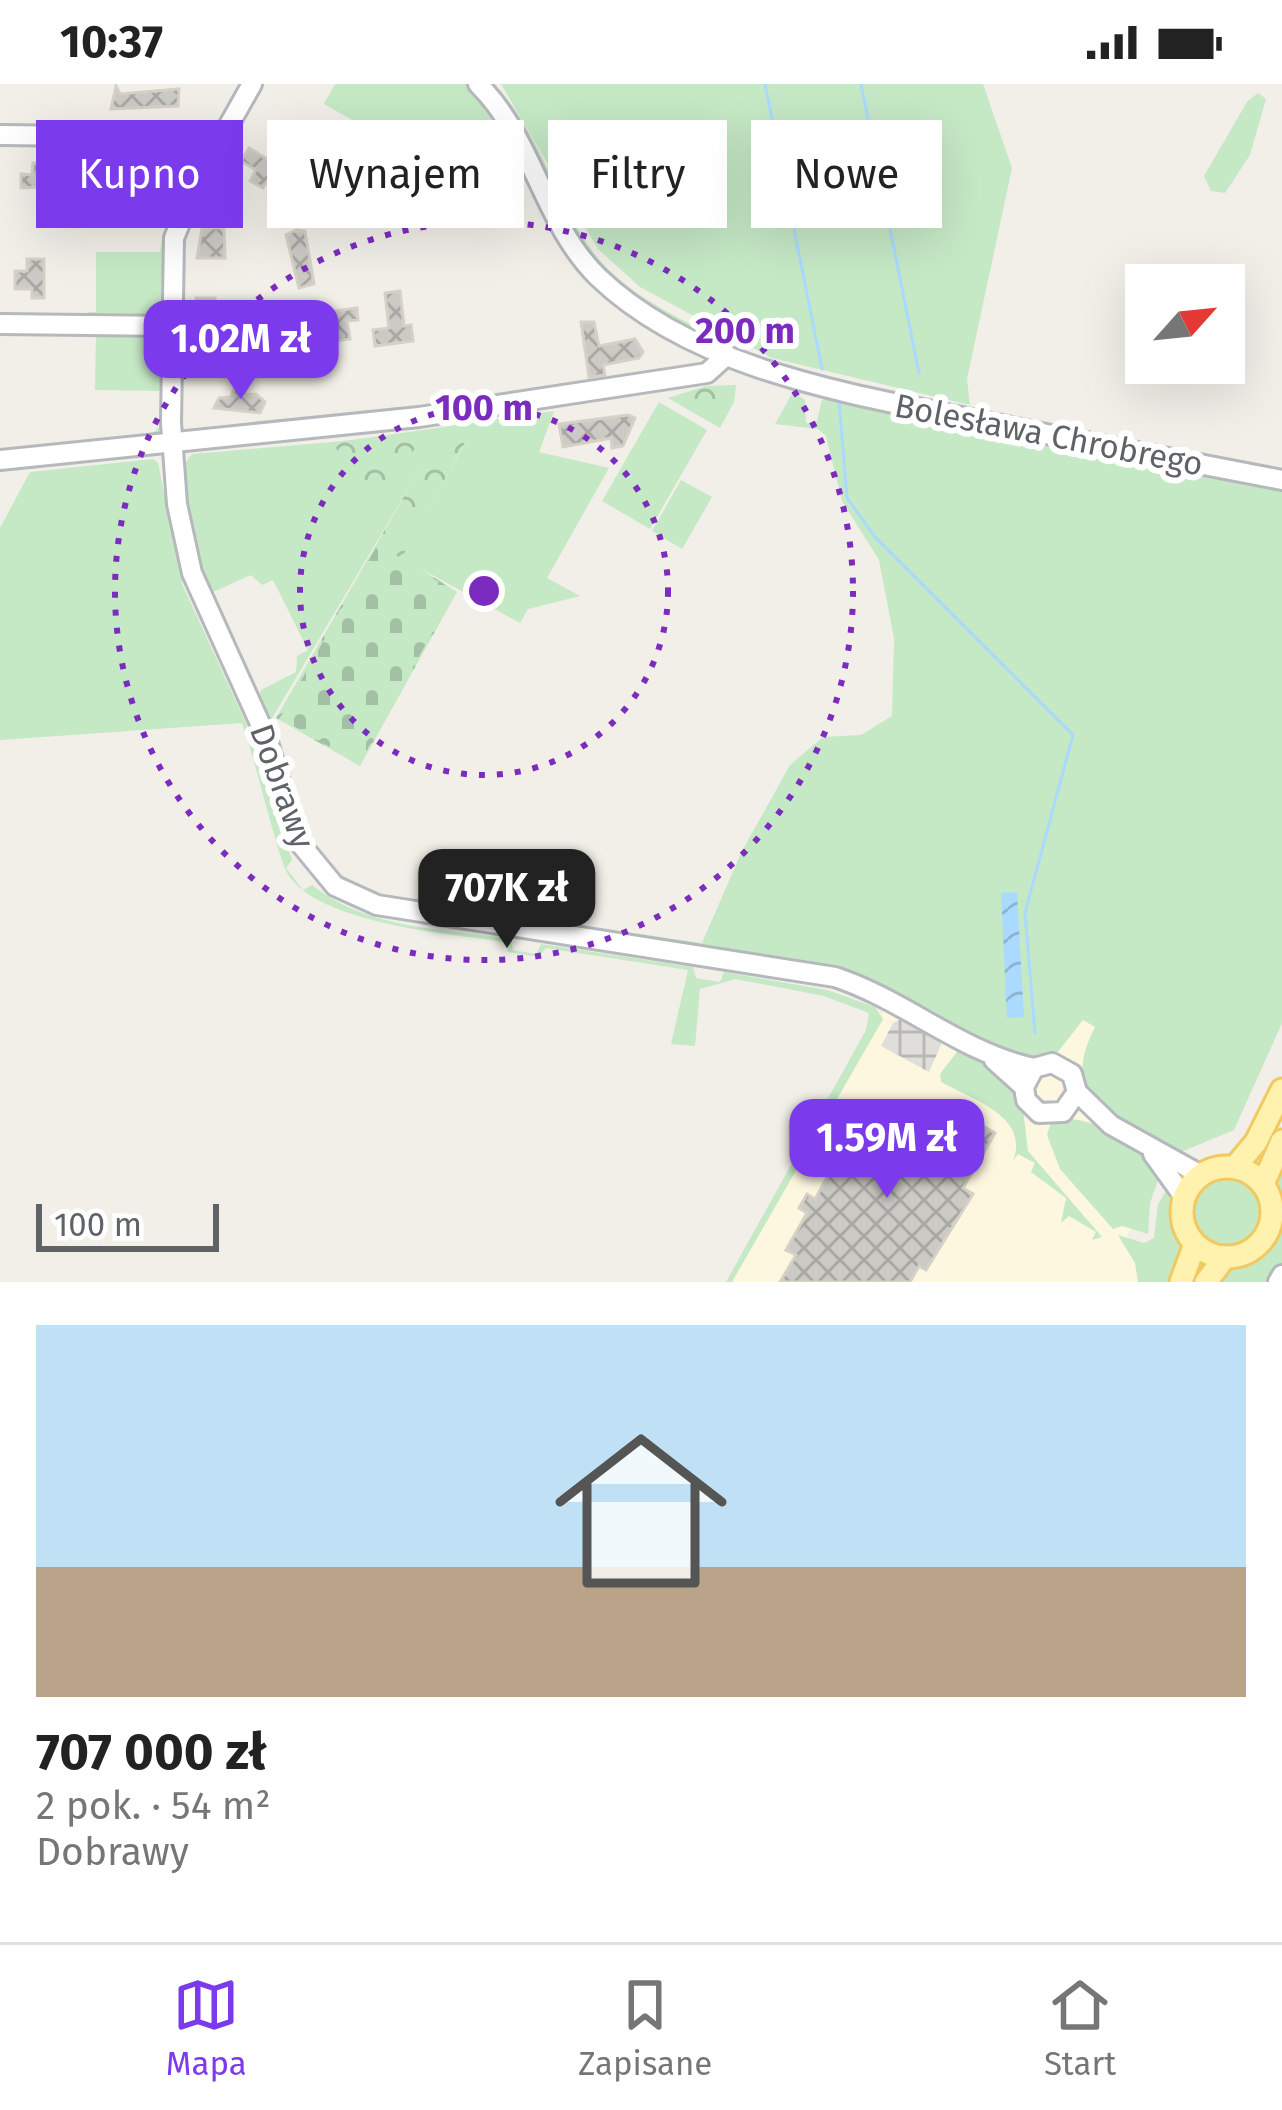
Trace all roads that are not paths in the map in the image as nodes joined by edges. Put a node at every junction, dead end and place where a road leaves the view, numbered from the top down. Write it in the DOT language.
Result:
graph roads {
  1 [pos="252,84"];
  2 [pos="478,84"];
  3 [pos="232,120"];
  4 [pos="0,135"];
  5 [pos="36,135"];
  6 [pos="179,228"];
  7 [pos="0,324"];
  8 [pos="172,326"];
  9 [pos="727,355"];
  10 [pos="172,444"];
  11 [pos="0,460"];
  12 [pos="1282,480"];
  13 [pos="986,1053"];
  14 [pos="1034,1068"];
  15 [pos="1024,1087"];
  16 [pos="1282,1090"];
  17 [pos="1077,1091"];
  18 [pos="1064,1112"];
  19 [pos="1111,1125"];
  20 [pos="1282,1141"];
  21 [pos="1150,1150"];
  22 [pos="1235,1168"];
  23 [pos="1201,1175"];
  24 [pos="1263,1184"];
  25 [pos="1184,1197"];
  26 [pos="1195,1244"];
  27 [pos="1226,1257"];
  28 [pos="1181,1282"];
  29 [pos="1206,1282"];
  1 -- 3 [label="street, Dobrawy"];
  2 -- 9 [label="street, Bolesława Chrobrego"];
  4 -- 5 [label="street"];
  6 -- 8 [label="street, Dobrawy"];
  7 -- 8 [label="street"];
  8 -- 10 [label="street, Dobrawy"];
  9 -- 10 [label="street"];
  9 -- 12 [label="street, Bolesława Chrobrego"];
  10 -- 11 [label="street"];
  10 -- 13 [label="street, Dobrawy"];
  13 -- 14 [label="street, Dobrawy"];
  13 -- 15 [label="street, Dobrawy"];
  14 -- 15 [label="street"];
  14 -- 17 [label="street, Dobrawy"];
  15 -- 18 [label="street, Dobrawy"];
  16 -- 22 [label="main road"];
  17 -- 18 [label="street"];
  17 -- 19 [label="street, Dobrawy"];
  18 -- 19 [label="street, Dobrawy"];
  19 -- 21 [label="street, Dobrawy"];
  20 -- 24 [label="main road"];
  21 -- 23 [label="street"];
  21 -- 25 [label="street"];
  22 -- 23 [label="main road"];
  22 -- 24 [label="main road"];
  23 -- 25 [label="main road"];
  24 -- 27 [label="main road"];
  25 -- 26 [label="main road"];
  26 -- 27 [label="main road"];
  26 -- 28 [label="main road"];
  27 -- 29 [label="main road"];
}
